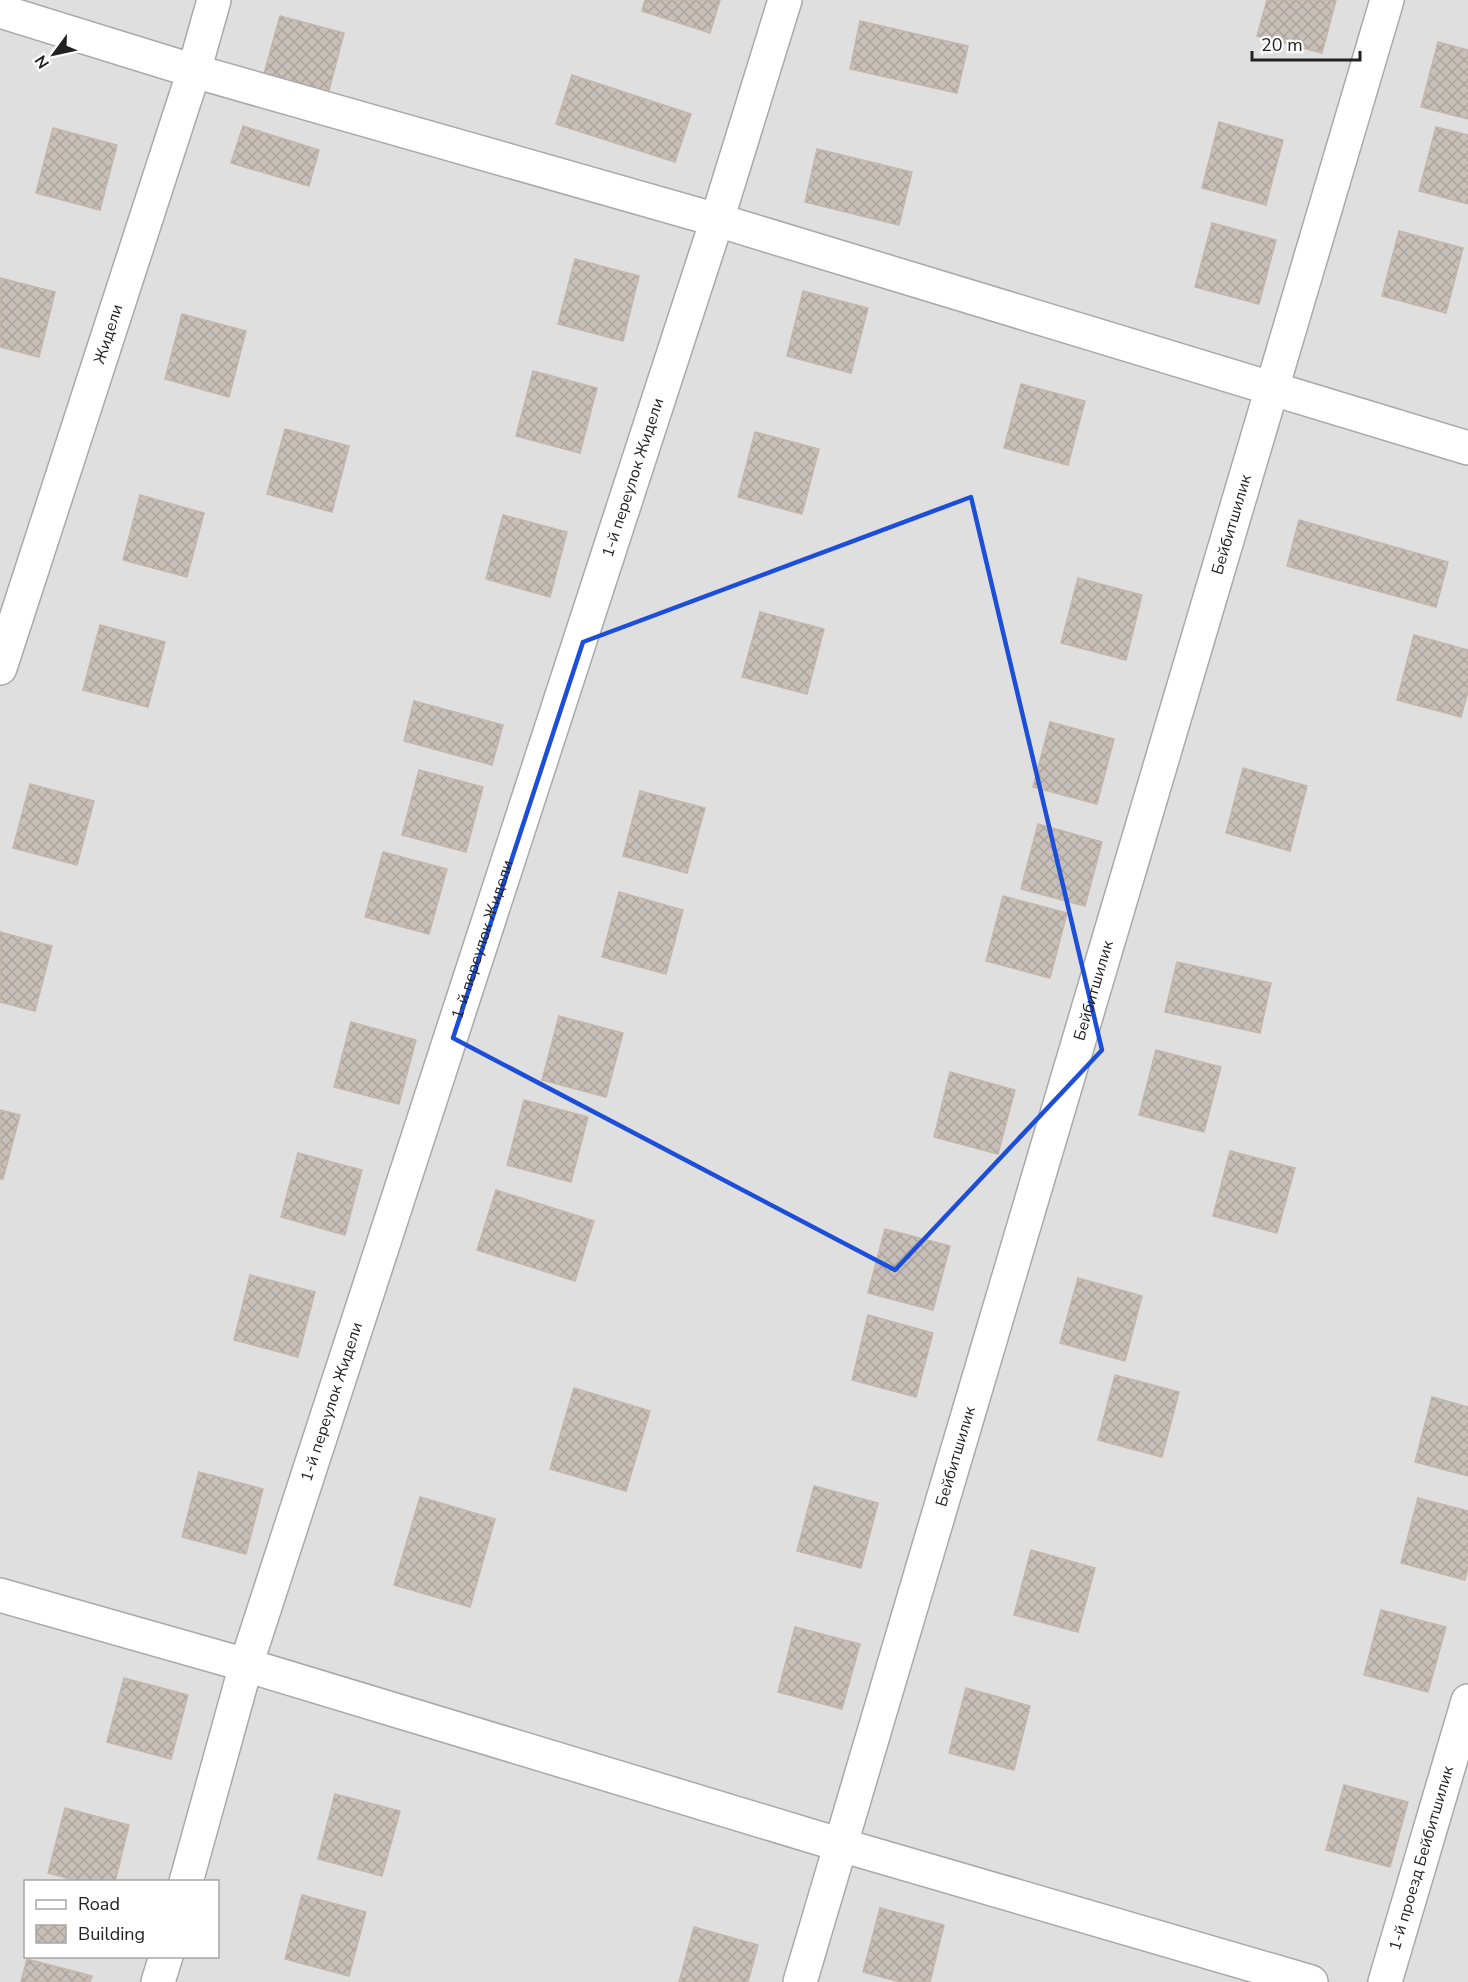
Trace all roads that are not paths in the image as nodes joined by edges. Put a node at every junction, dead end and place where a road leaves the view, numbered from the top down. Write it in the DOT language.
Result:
graph roads {
  1 [pos="214,0"];
  2 [pos="785,0"];
  3 [pos="1387,0"];
  4 [pos="0,11"];
  5 [pos="194,71"];
  6 [pos="717,220"];
  7 [pos="1273,388"];
  8 [pos="1468,448"];
  9 [pos="0,668"];
  10 [pos="0,1595"];
  11 [pos="246,1665"];
  12 [pos="1468,1701"];
  13 [pos="841,1845"];
  14 [pos="186,1880"];
  15 [pos="164,1958"];
  16 [pos="158,1982"];
  17 [pos="800,1982"];
  18 [pos="1311,1982"];
  19 [pos="1385,1982"];
  1 -- 5 [label="street, Жидели"];
  2 -- 6 [label="street, 1-й переулок Жидели"];
  3 -- 7 [label="street, Бейбитшилик"];
  4 -- 5 [label="street"];
  5 -- 6 [label="street"];
  5 -- 9 [label="street, Жидели"];
  6 -- 7 [label="street"];
  6 -- 11 [label="street, 1-й переулок Жидели"];
  7 -- 8 [label="street"];
  7 -- 13 [label="street, Бейбитшилик"];
  10 -- 11 [label="street"];
  11 -- 13 [label="street"];
  11 -- 14 [label="street, 1-й переулок Жидели"];
  12 -- 19 [label="street, 1-й проезд Бейбитшилик"];
  13 -- 17 [label="street, Бейбитшилик"];
  13 -- 18 [label="street"];
  15 -- 16 [label="street"];
}
